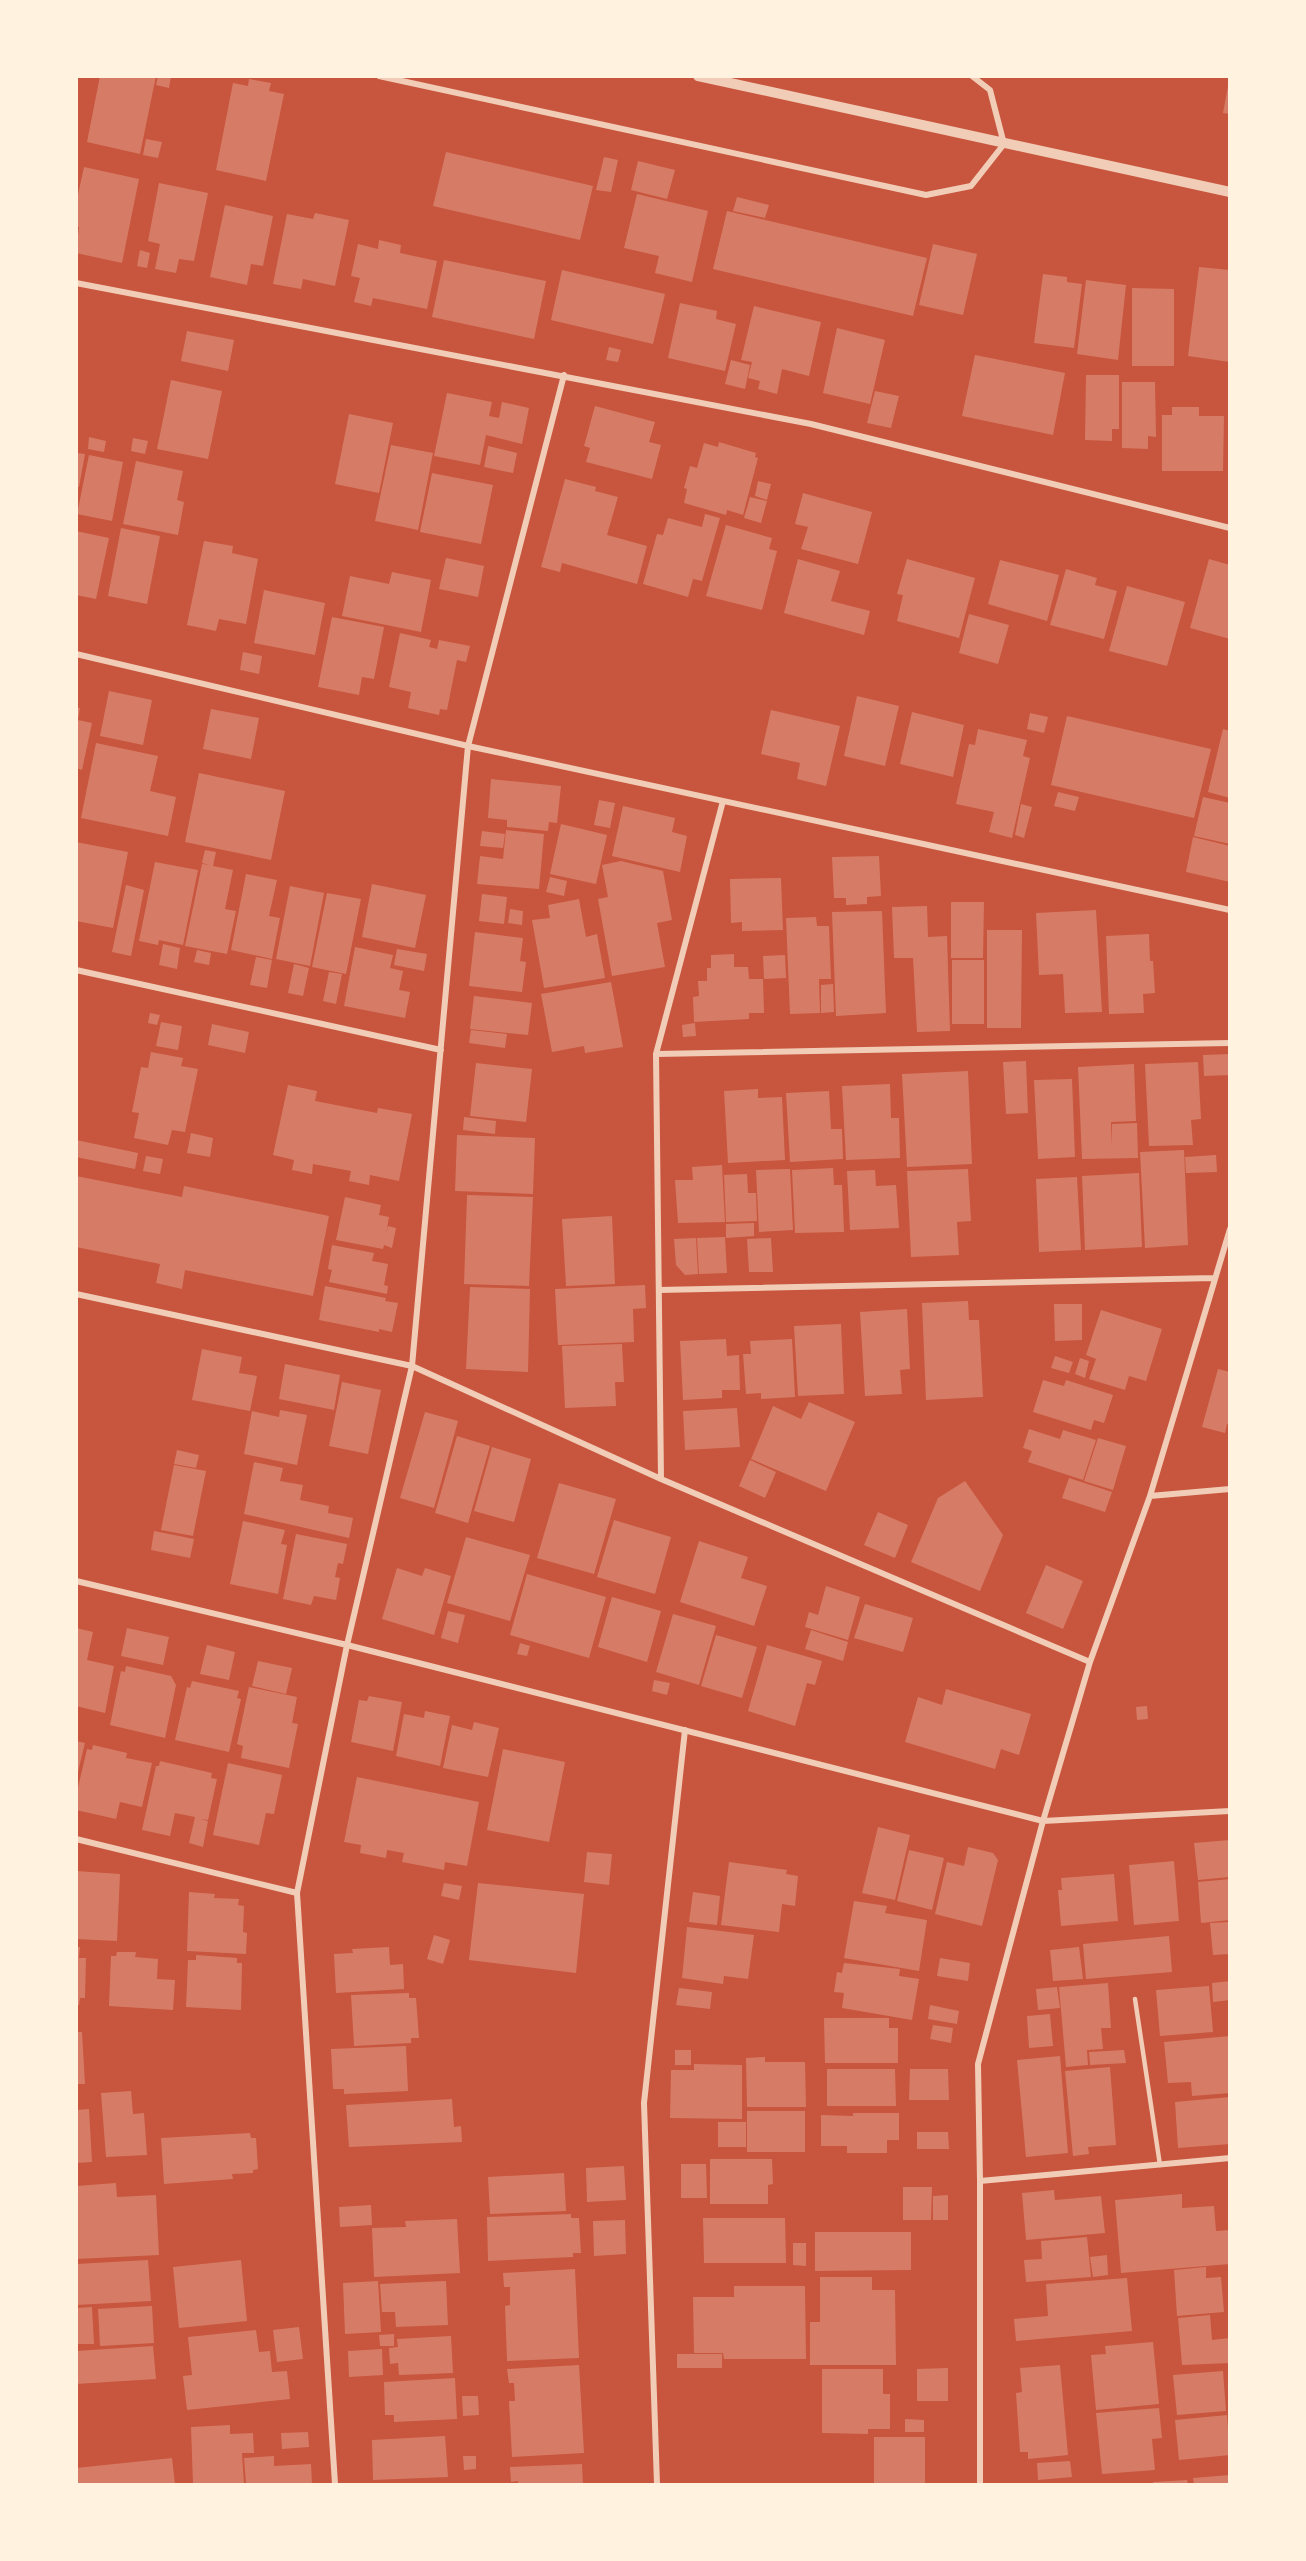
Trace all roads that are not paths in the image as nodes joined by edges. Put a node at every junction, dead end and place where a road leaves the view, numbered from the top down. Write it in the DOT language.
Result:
graph roads {
  1 [pos="379,76"];
  2 [pos="698,76"];
  3 [pos="972,76"];
  4 [pos="1004,144"];
  5 [pos="1230,192"];
  6 [pos="76,283"];
  7 [pos="564,375"];
  8 [pos="1230,528"];
  9 [pos="76,654"];
  10 [pos="468,746"];
  11 [pos="723,801"];
  12 [pos="1230,910"];
  13 [pos="76,970"];
  14 [pos="1230,1043"];
  15 [pos="441,1050"];
  16 [pos="656,1054"];
  17 [pos="1230,1229"];
  18 [pos="1214,1278"];
  19 [pos="659,1290"];
  20 [pos="76,1294"];
  21 [pos="412,1366"];
  22 [pos="661,1479"];
  23 [pos="1230,1489"];
  24 [pos="1150,1496"];
  25 [pos="76,1581"];
  26 [pos="347,1645"];
  27 [pos="1090,1662"];
  28 [pos="685,1730"];
  29 [pos="1230,1811"];
  30 [pos="1043,1821"];
  31 [pos="76,1839"];
  32 [pos="297,1893"];
  33 [pos="1135,1999"];
  34 [pos="1230,2158"];
  35 [pos="1160,2165"];
  36 [pos="980,2181"];
  37 [pos="334,2484"];
  38 [pos="657,2484"];
  39 [pos="980,2484"];
  1 -- 4 [label="street"];
  2 -- 4 [label="street"];
  3 -- 4 [label="street"];
  4 -- 5 [label="street"];
  6 -- 7 [label="street"];
  7 -- 8 [label="street"];
  7 -- 10 [label="street"];
  9 -- 10 [label="street"];
  10 -- 11 [label="street"];
  10 -- 15 [label="street"];
  11 -- 12 [label="street"];
  11 -- 16 [label="street"];
  13 -- 15 [label="street"];
  14 -- 16 [label="street"];
  15 -- 21 [label="street"];
  16 -- 19 [label="street"];
  17 -- 18 [label="street"];
  18 -- 19 [label="street"];
  18 -- 24 [label="street"];
  19 -- 22 [label="street"];
  20 -- 21 [label="street"];
  21 -- 22 [label="street"];
  21 -- 26 [label="street"];
  22 -- 27 [label="street"];
  23 -- 24 [label="street"];
  24 -- 27 [label="street"];
  25 -- 26 [label="street"];
  26 -- 28 [label="street"];
  26 -- 32 [label="street"];
  27 -- 30 [label="street"];
  28 -- 30 [label="street"];
  28 -- 38 [label="street"];
  29 -- 30 [label="street"];
  30 -- 36 [label="street"];
  31 -- 32 [label="street"];
  32 -- 37 [label="street"];
  33 -- 35 [label="lane"];
  34 -- 35 [label="street"];
  35 -- 36 [label="street"];
  36 -- 39 [label="street"];
}
